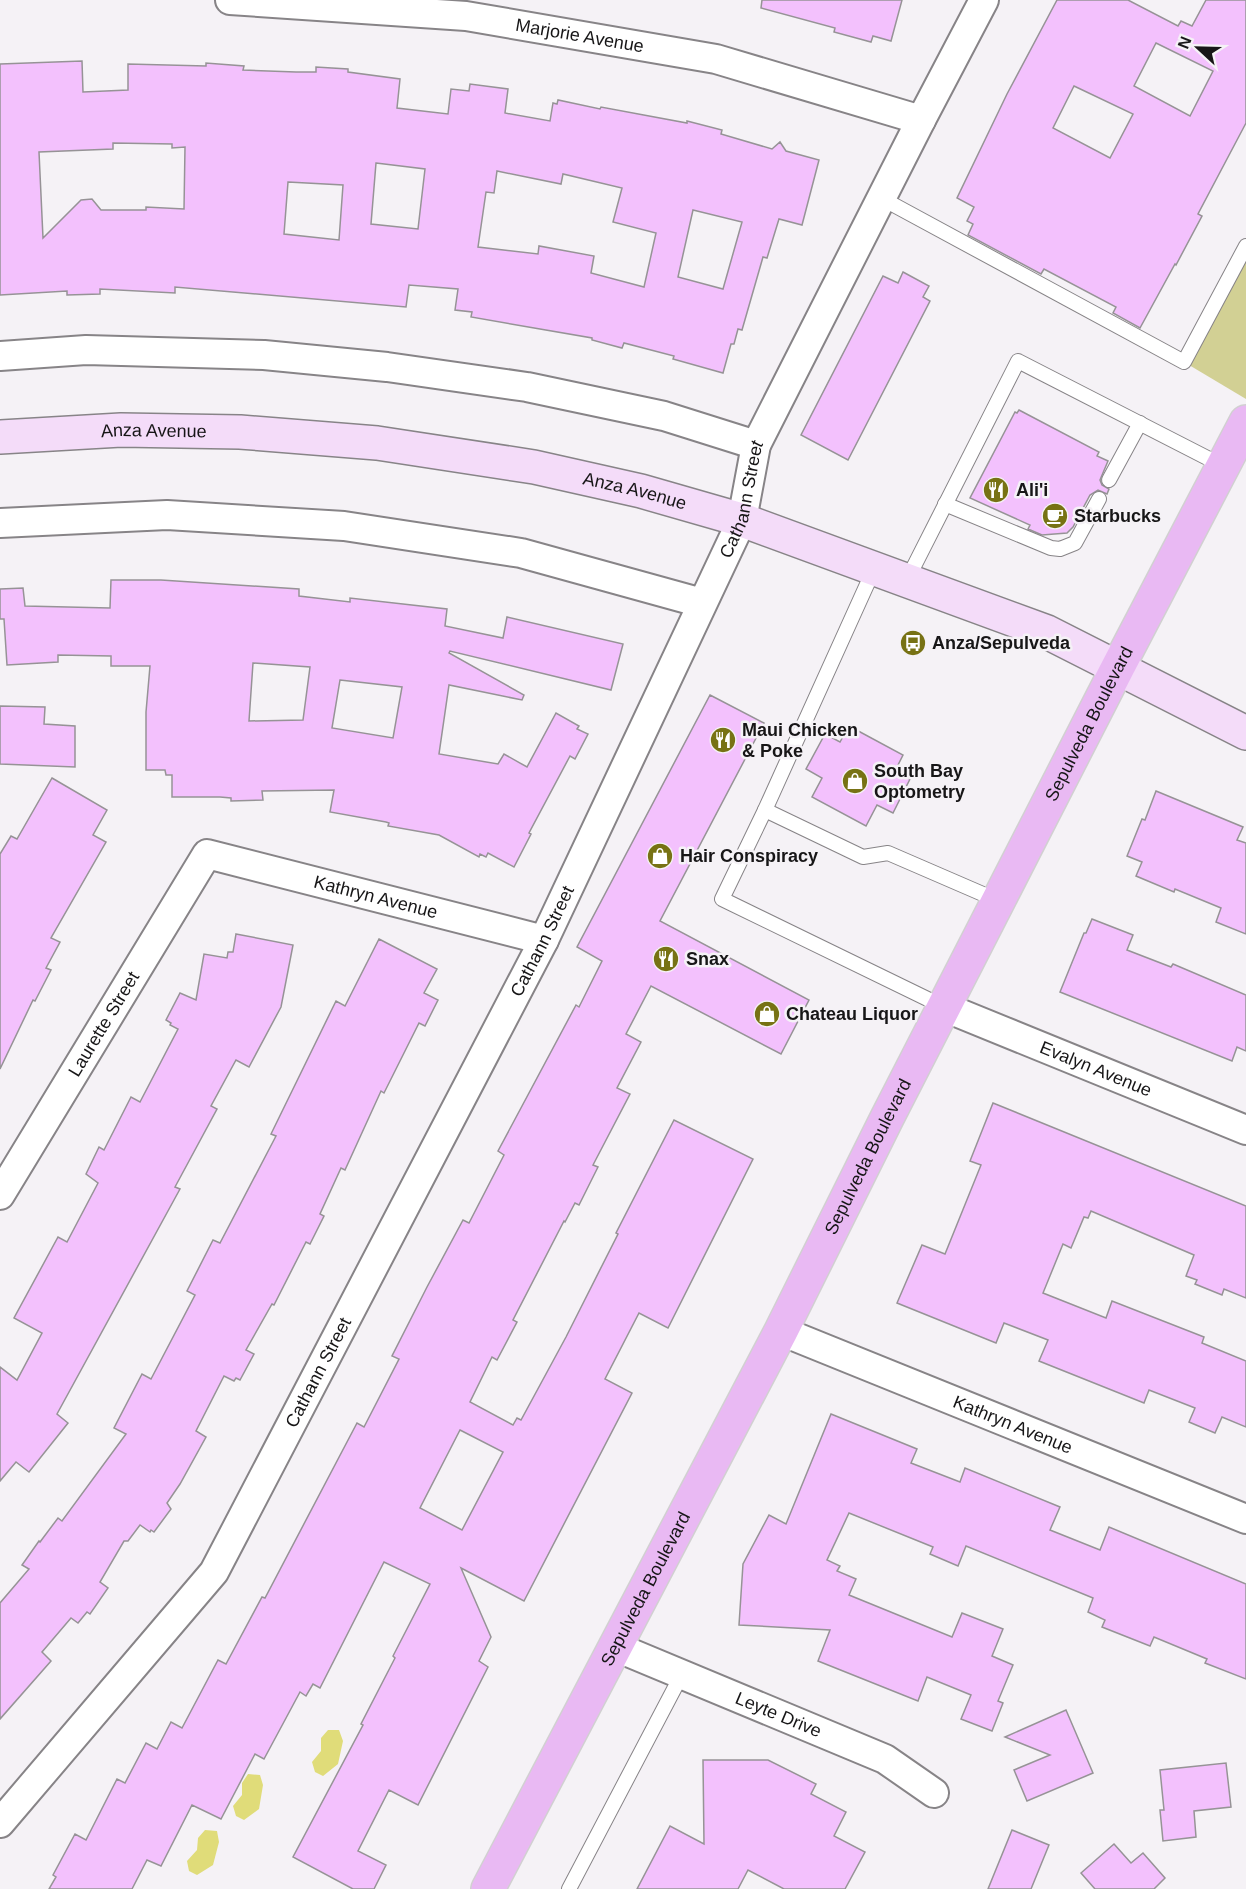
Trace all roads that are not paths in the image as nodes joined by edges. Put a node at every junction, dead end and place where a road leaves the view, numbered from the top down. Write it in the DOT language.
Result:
graph roads {
  1 [pos="230,0"];
  2 [pos="984,0"];
  3 [pos="921,120"];
  4 [pos="881,198"];
  5 [pos="1246,246"];
  6 [pos="0,356"];
  7 [pos="1246,422"];
  8 [pos="1140,423"];
  9 [pos="0,437"];
  10 [pos="756,445"];
  11 [pos="1223,466"];
  12 [pos="1109,480"];
  13 [pos="1099,499"];
  14 [pos="945,504"];
  15 [pos="742,520"];
  16 [pos="0,523"];
  17 [pos="874,569"];
  18 [pos="906,582"];
  19 [pos="702,603"];
  20 [pos="1118,667"];
  21 [pos="1241,728"];
  22 [pos="765,810"];
  23 [pos="207,854"];
  24 [pos="999,902"];
  25 [pos="544,940"];
  26 [pos="944,1007"];
  27 [pos="1246,1130"];
  28 [pos="0,1195"];
  29 [pos="781,1331"];
  30 [pos="1246,1519"];
  31 [pos="616,1647"];
  32 [pos="682,1674"];
  33 [pos="934,1793"];
  34 [pos="0,1823"];
  35 [pos="488,1889"];
  36 [pos="569,1889"];
  1 -- 3 [label="street, Marjorie Avenue"];
  2 -- 3 [label="street, Cathann Street"];
  3 -- 4 [label="street, Cathann Street"];
  4 -- 5 [label="lane"];
  4 -- 10 [label="street, Cathann Street"];
  6 -- 10 [label="street"];
  7 -- 11 [label="main road, Sepulveda Boulevard"];
  8 -- 11 [label="lane"];
  8 -- 12 [label="lane"];
  8 -- 14 [label="lane"];
  9 -- 15 [label="main road, Anza Avenue"];
  10 -- 15 [label="street, Cathann Street"];
  11 -- 20 [label="main road, Sepulveda Boulevard"];
  13 -- 14 [label="lane"];
  14 -- 18 [label="lane"];
  15 -- 17 [label="main road, Anza Avenue"];
  15 -- 19 [label="street, Cathann Street"];
  16 -- 19 [label="street"];
  17 -- 18 [label="main road, Anza Avenue"];
  17 -- 22 [label="lane"];
  18 -- 20 [label="main road, Anza Avenue"];
  19 -- 25 [label="street, Cathann Street"];
  20 -- 21 [label="main road, Anza Avenue"];
  20 -- 24 [label="main road, Sepulveda Boulevard"];
  22 -- 24 [label="lane"];
  22 -- 26 [label="lane"];
  23 -- 25 [label="street, Kathryn Avenue"];
  23 -- 28 [label="street, Laurette Street"];
  24 -- 26 [label="main road, Sepulveda Boulevard"];
  25 -- 34 [label="street, Cathann Street"];
  26 -- 27 [label="street, Evalyn Avenue"];
  26 -- 29 [label="main road, Sepulveda Boulevard"];
  29 -- 30 [label="street, Kathryn Avenue"];
  29 -- 31 [label="main road, Sepulveda Boulevard"];
  31 -- 32 [label="street, Leyte Drive"];
  31 -- 35 [label="main road, Sepulveda Boulevard"];
  32 -- 33 [label="street, Leyte Drive"];
  32 -- 36 [label="lane"];
}
